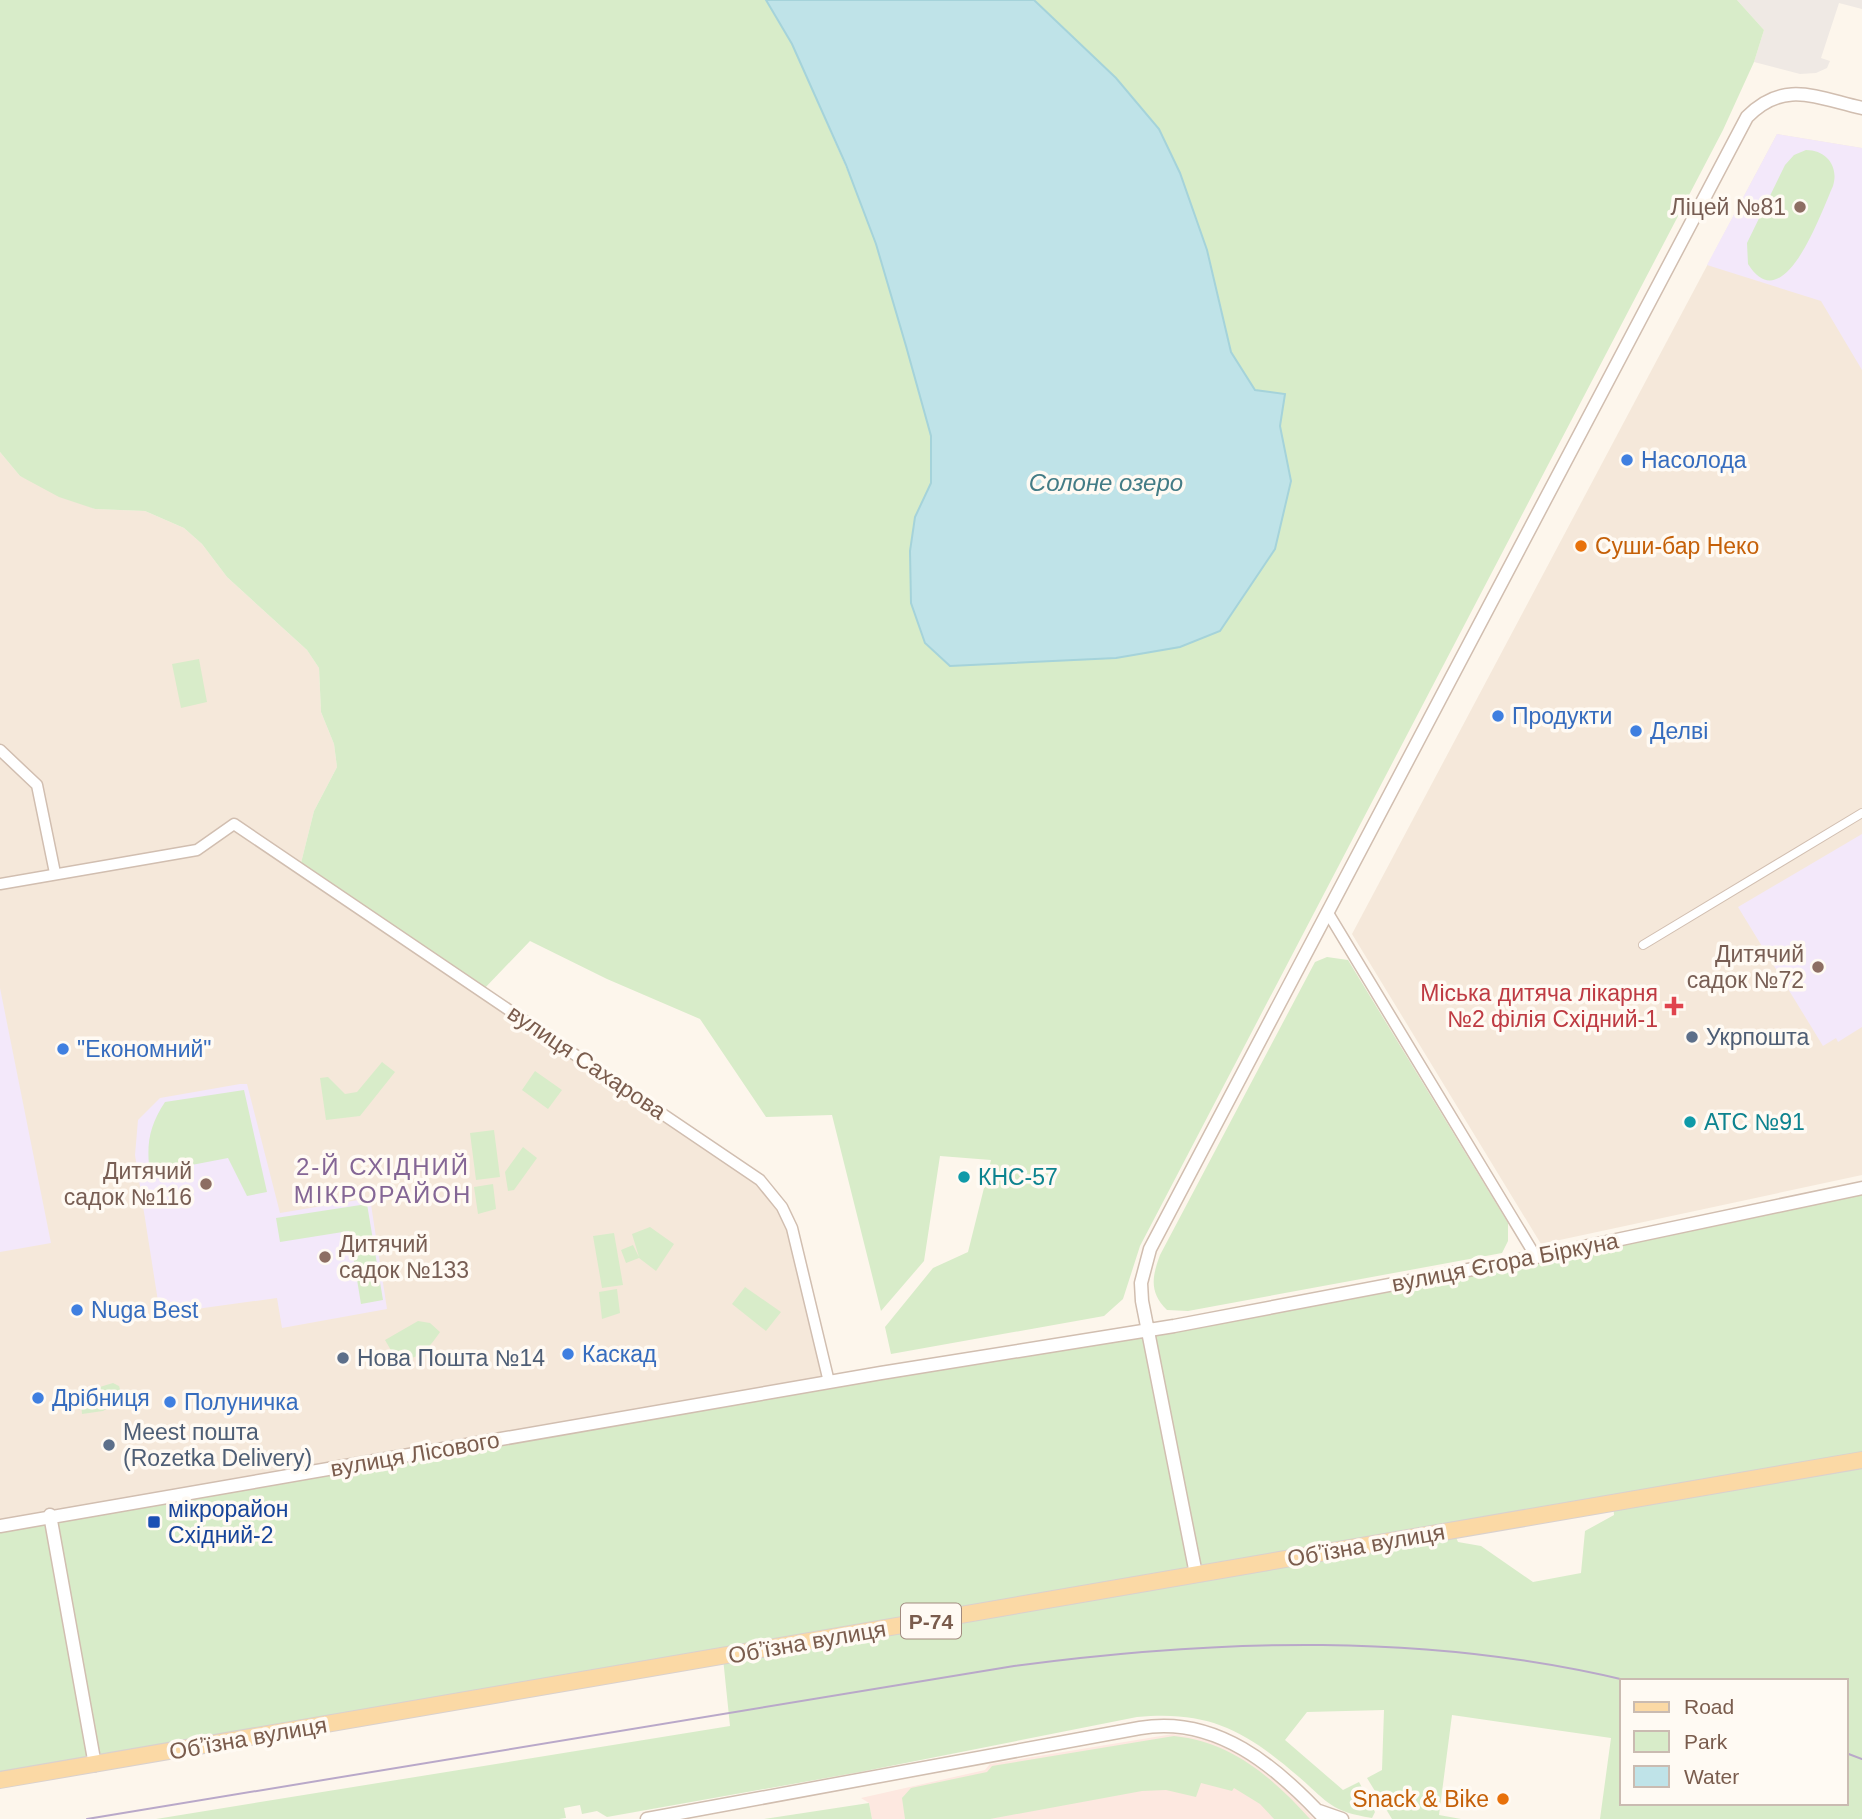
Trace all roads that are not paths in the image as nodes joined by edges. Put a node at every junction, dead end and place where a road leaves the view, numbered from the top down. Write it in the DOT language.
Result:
graph roads {
  1 [pos="1862,108"];
  2 [pos="0,750"];
  3 [pos="1862,813"];
  4 [pos="55,873"];
  5 [pos="0,884"];
  6 [pos="1328,913"];
  7 [pos="1643,945"];
  8 [pos="1862,1188"];
  9 [pos="1536,1257"];
  10 [pos="1146,1330"];
  11 [pos="829,1382"];
  12 [pos="1862,1460"];
  13 [pos="50,1515"];
  14 [pos="0,1526"];
  15 [pos="1196,1574"];
  16 [pos="95,1765"];
  17 [pos="0,1780"];
  18 [pos="1321,1815"];
  19 [pos="647,1819"];
  20 [pos="1342,1819"];
  1 -- 6 [label="street"];
  2 -- 4 [label="street"];
  3 -- 7 [label="street"];
  4 -- 5 [label="street"];
  4 -- 11 [label="street, вулиця Сахарова"];
  6 -- 9 [label="street"];
  6 -- 10 [label="street"];
  8 -- 9 [label="street, вулиця Єгора Біркуна"];
  9 -- 10 [label="street, вулиця Єгора Біркуна"];
  10 -- 11 [label="street, вулиця Єгора Біркуна"];
  10 -- 15 [label="street"];
  11 -- 13 [label="street, вулиця Лісового"];
  12 -- 15 [label="main road, Обʼїзна вулиця / Р-74"];
  13 -- 14 [label="street, вулиця Лісового"];
  13 -- 16 [label="street"];
  15 -- 16 [label="main road, Обʼїзна вулиця / Р-74"];
  16 -- 17 [label="main road, Обʼїзна вулиця / Р-74"];
  18 -- 19 [label="street"];
  18 -- 20 [label="street"];
}
